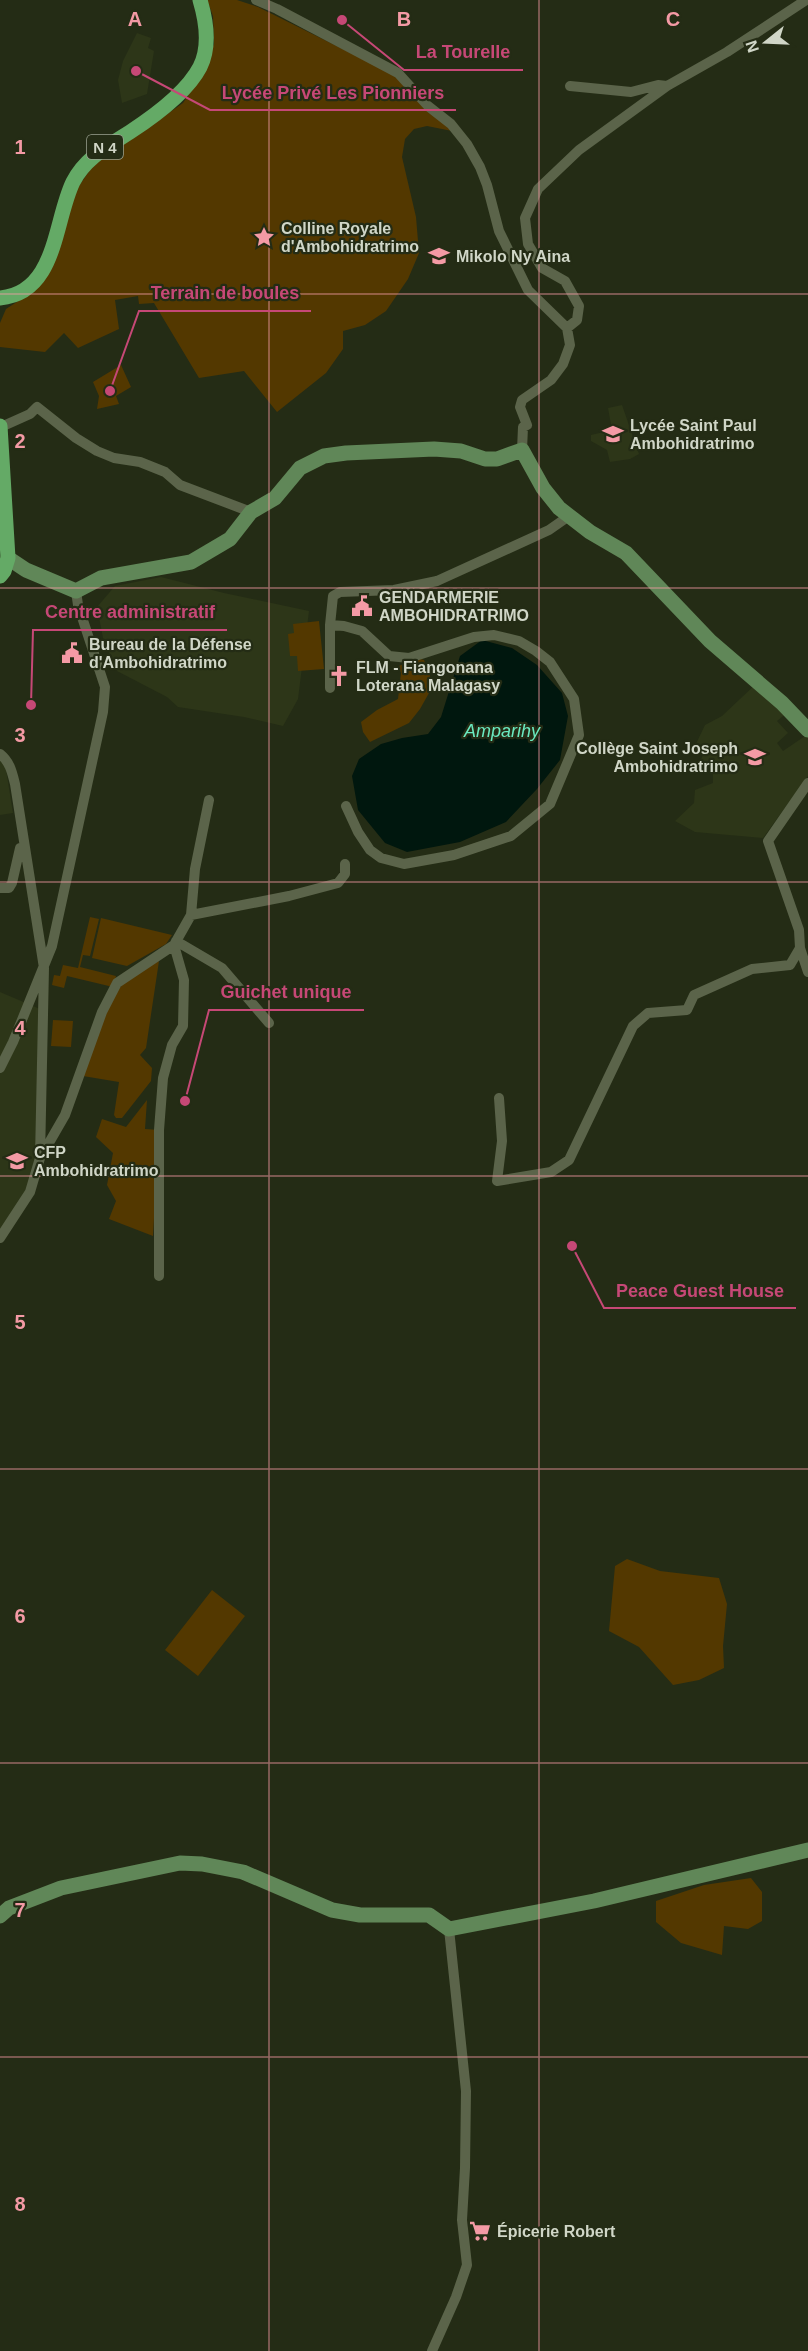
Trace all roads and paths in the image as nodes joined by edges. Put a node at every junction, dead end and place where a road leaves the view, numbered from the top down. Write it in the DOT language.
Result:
graph roads {
  1 [pos="201,0"];
  2 [pos="256,0"];
  3 [pos="806,0"];
  4 [pos="570,86"];
  5 [pos="667,86"];
  6 [pos="0,298"];
  7 [pos="567,328"];
  8 [pos="0,426"];
  9 [pos="522,450"];
  10 [pos="251,512"];
  11 [pos="569,516"];
  12 [pos="5,563"];
  13 [pos="76,591"];
  14 [pos="330,626"];
  15 [pos="330,688"];
  16 [pos="808,730"];
  17 [pos="0,754"];
  18 [pos="808,783"];
  19 [pos="209,800"];
  20 [pos="346,806"];
  21 [pos="22,841"];
  22 [pos="345,864"];
  23 [pos="0,888"];
  24 [pos="191,915"];
  25 [pos="175,943"];
  26 [pos="800,948"];
  27 [pos="44,968"];
  28 [pos="808,972"];
  29 [pos="269,1023"];
  30 [pos="0,1068"];
  31 [pos="499,1098"];
  32 [pos="40,1158"];
  33 [pos="0,1238"];
  34 [pos="159,1276"];
  35 [pos="808,1850"];
  36 [pos="0,1916"];
  37 [pos="449,1929"];
  38 [pos="432,2351"];
  1 -- 6 [label="main road, N 4"];
  2 -- 7 [label="street"];
  3 -- 5 [label="street"];
  4 -- 5 [label="street"];
  5 -- 7 [label="street"];
  7 -- 9 [label="street"];
  8 -- 10 [label="street"];
  8 -- 12 [label="main road"];
  9 -- 10 [label="street"];
  9 -- 11 [label="street"];
  10 -- 13 [label="street"];
  11 -- 14 [label="street"];
  11 -- 16 [label="street"];
  12 -- 13 [label="street"];
  13 -- 27 [label="street"];
  14 -- 15 [label="street"];
  14 -- 20 [label="street"];
  17 -- 21 [label="street"];
  18 -- 26 [label="street"];
  19 -- 24 [label="street"];
  21 -- 23 [label="street"];
  21 -- 27 [label="street"];
  22 -- 24 [label="street"];
  24 -- 25 [label="street"];
  25 -- 29 [label="street"];
  25 -- 32 [label="street"];
  25 -- 34 [label="street"];
  26 -- 28 [label="street"];
  26 -- 31 [label="street"];
  27 -- 30 [label="street"];
  27 -- 32 [label="street"];
  32 -- 33 [label="street"];
  35 -- 37 [label="street"];
  36 -- 37 [label="street"];
  37 -- 38 [label="street"];
}
